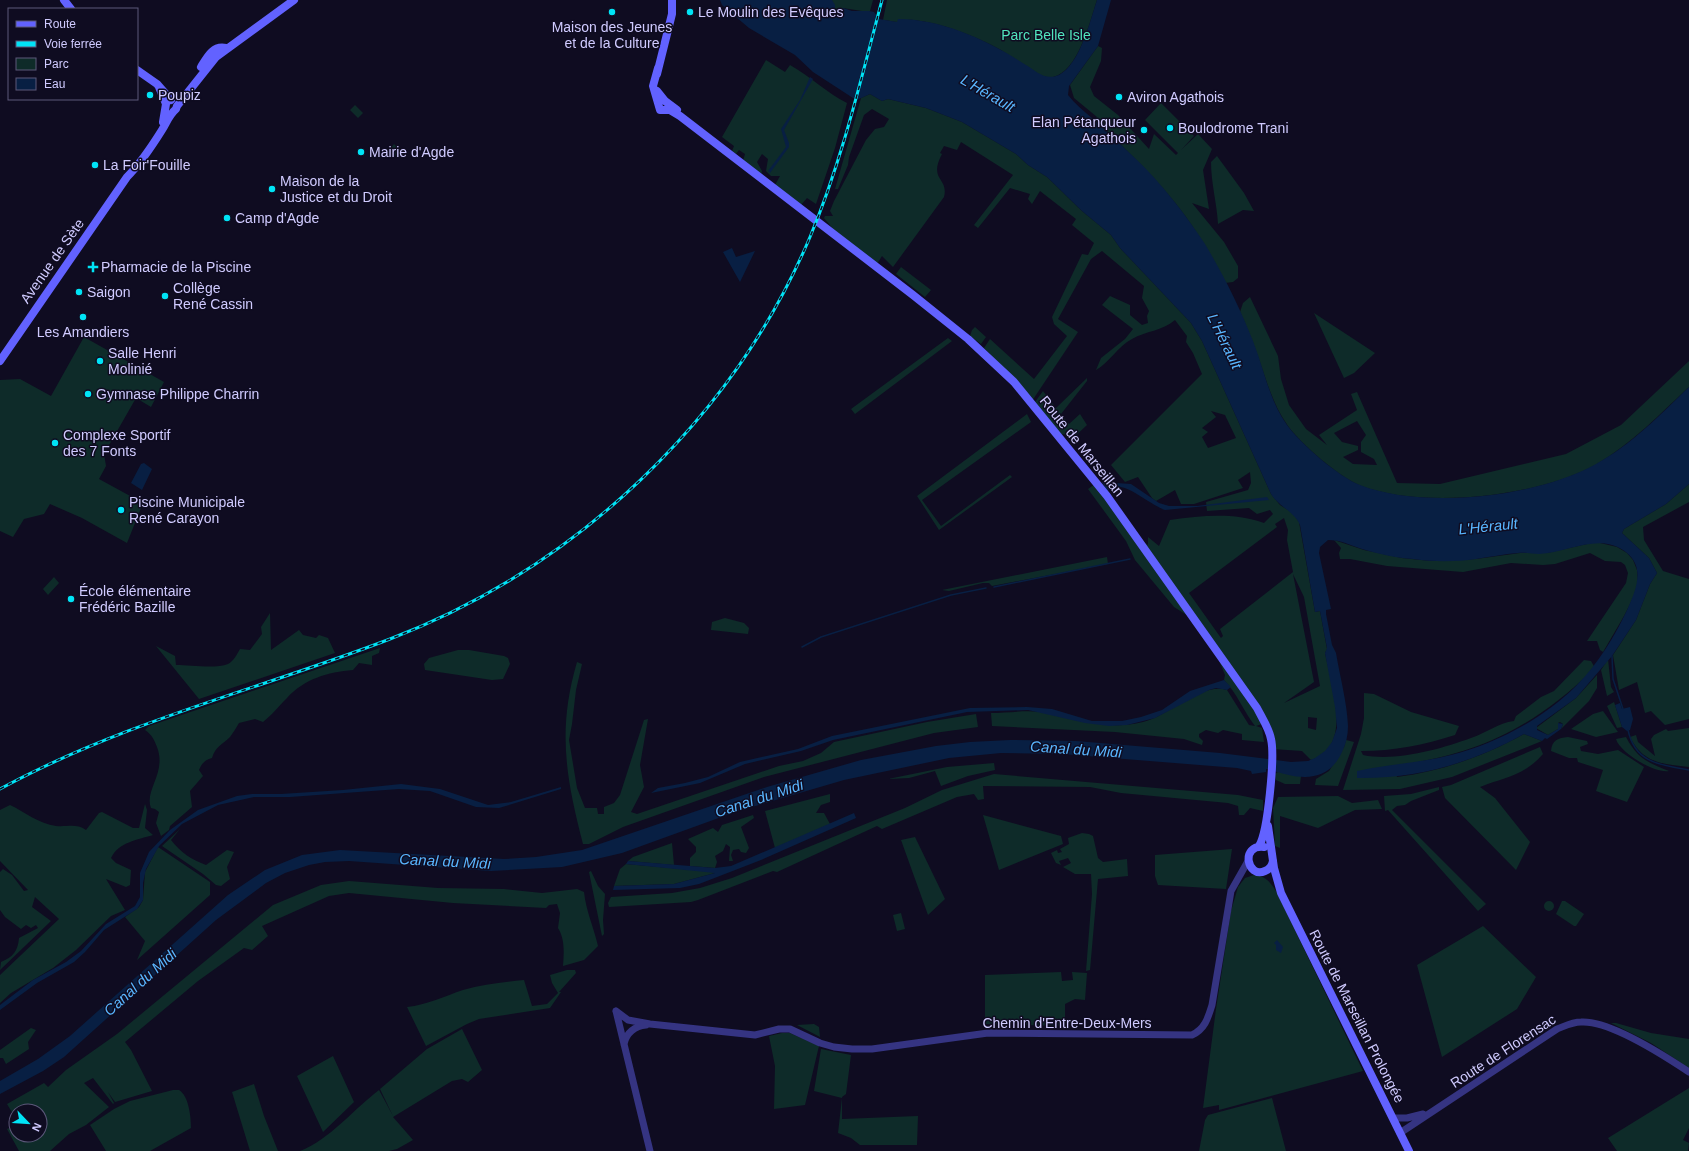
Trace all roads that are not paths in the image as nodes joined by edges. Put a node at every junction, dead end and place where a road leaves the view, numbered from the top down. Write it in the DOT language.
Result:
graph roads {
  1 [pos="64,0"];
  2 [pos="294,0"];
  3 [pos="672,0"];
  4 [pos="70,8"];
  5 [pos="226,48"];
  6 [pos="138,71"];
  7 [pos="171,105"];
  8 [pos="0,361"];
  9 [pos="1271,778"];
  10 [pos="1269,799"];
  11 [pos="1259,846"];
  12 [pos="1273,857"];
  13 [pos="1248,861"];
  14 [pos="1260,871"];
  15 [pos="1231,891"];
  16 [pos="1281,893"];
  17 [pos="638,1022"];
  18 [pos="650,1024"];
  19 [pos="620,1029"];
  20 [pos="634,1030"];
  21 [pos="624,1044"];
  22 [pos="1689,1072"];
  23 [pos="1439,1107"];
  24 [pos="1394,1118"];
  25 [pos="1400,1133"];
  26 [pos="650,1151"];
  27 [pos="1409,1151"];
  1 -- 4 [label="main road"];
  2 -- 5 [label="main road, Avenue de Sète"];
  3 -- 9 [label="main road, Route de Marseillan"];
  5 -- 7 [label="main road, Avenue de Sète"];
  5 -- 7 [label="main road, Avenue de Sète"];
  6 -- 7 [label="main road"];
  7 -- 8 [label="main road, Avenue de Sète"];
  9 -- 10 [label="main road, Route de Marseillan Prolongée"];
  10 -- 11 [label="main road, Route de Marseillan Prolongée"];
  10 -- 12 [label="main road, Route de Marseillan Prolongée"];
  11 -- 12 [label="main road"];
  11 -- 13 [label="main road"];
  12 -- 14 [label="main road"];
  12 -- 16 [label="main road, Route de Marseillan Prolongée"];
  13 -- 14 [label="main road"];
  13 -- 15 [label="street, Chemin d'Entre-Deux-Mers"];
  14 -- 15 [label="street"];
  14 -- 16 [label="main road, Route de Marseillan Prolongée"];
  15 -- 18 [label="street, Chemin d'Entre-Deux-Mers"];
  16 -- 24 [label="main road, Route de Marseillan Prolongée"];
  17 -- 18 [label="street, Chemin d'Entre-Deux-Mers"];
  17 -- 19 [label="street, Chemin d'Entre-Deux-Mers"];
  17 -- 19 [label="street, Chemin d'Entre-Deux-Mers"];
  18 -- 20 [label="street, Chemin d'Entre-Deux-Mers"];
  19 -- 20 [label="street, Chemin d'Entre-Deux-Mers"];
  19 -- 21 [label="street"];
  20 -- 21 [label="street"];
  21 -- 26 [label="street"];
  22 -- 23 [label="street, Route de Florensac"];
  23 -- 24 [label="street, Route de Florensac"];
  23 -- 25 [label="street, Route de Florensac"];
  24 -- 25 [label="main road, Route de Marseillan Prolongée"];
  25 -- 27 [label="main road, Route de Marseillan Prolongée"];
}
